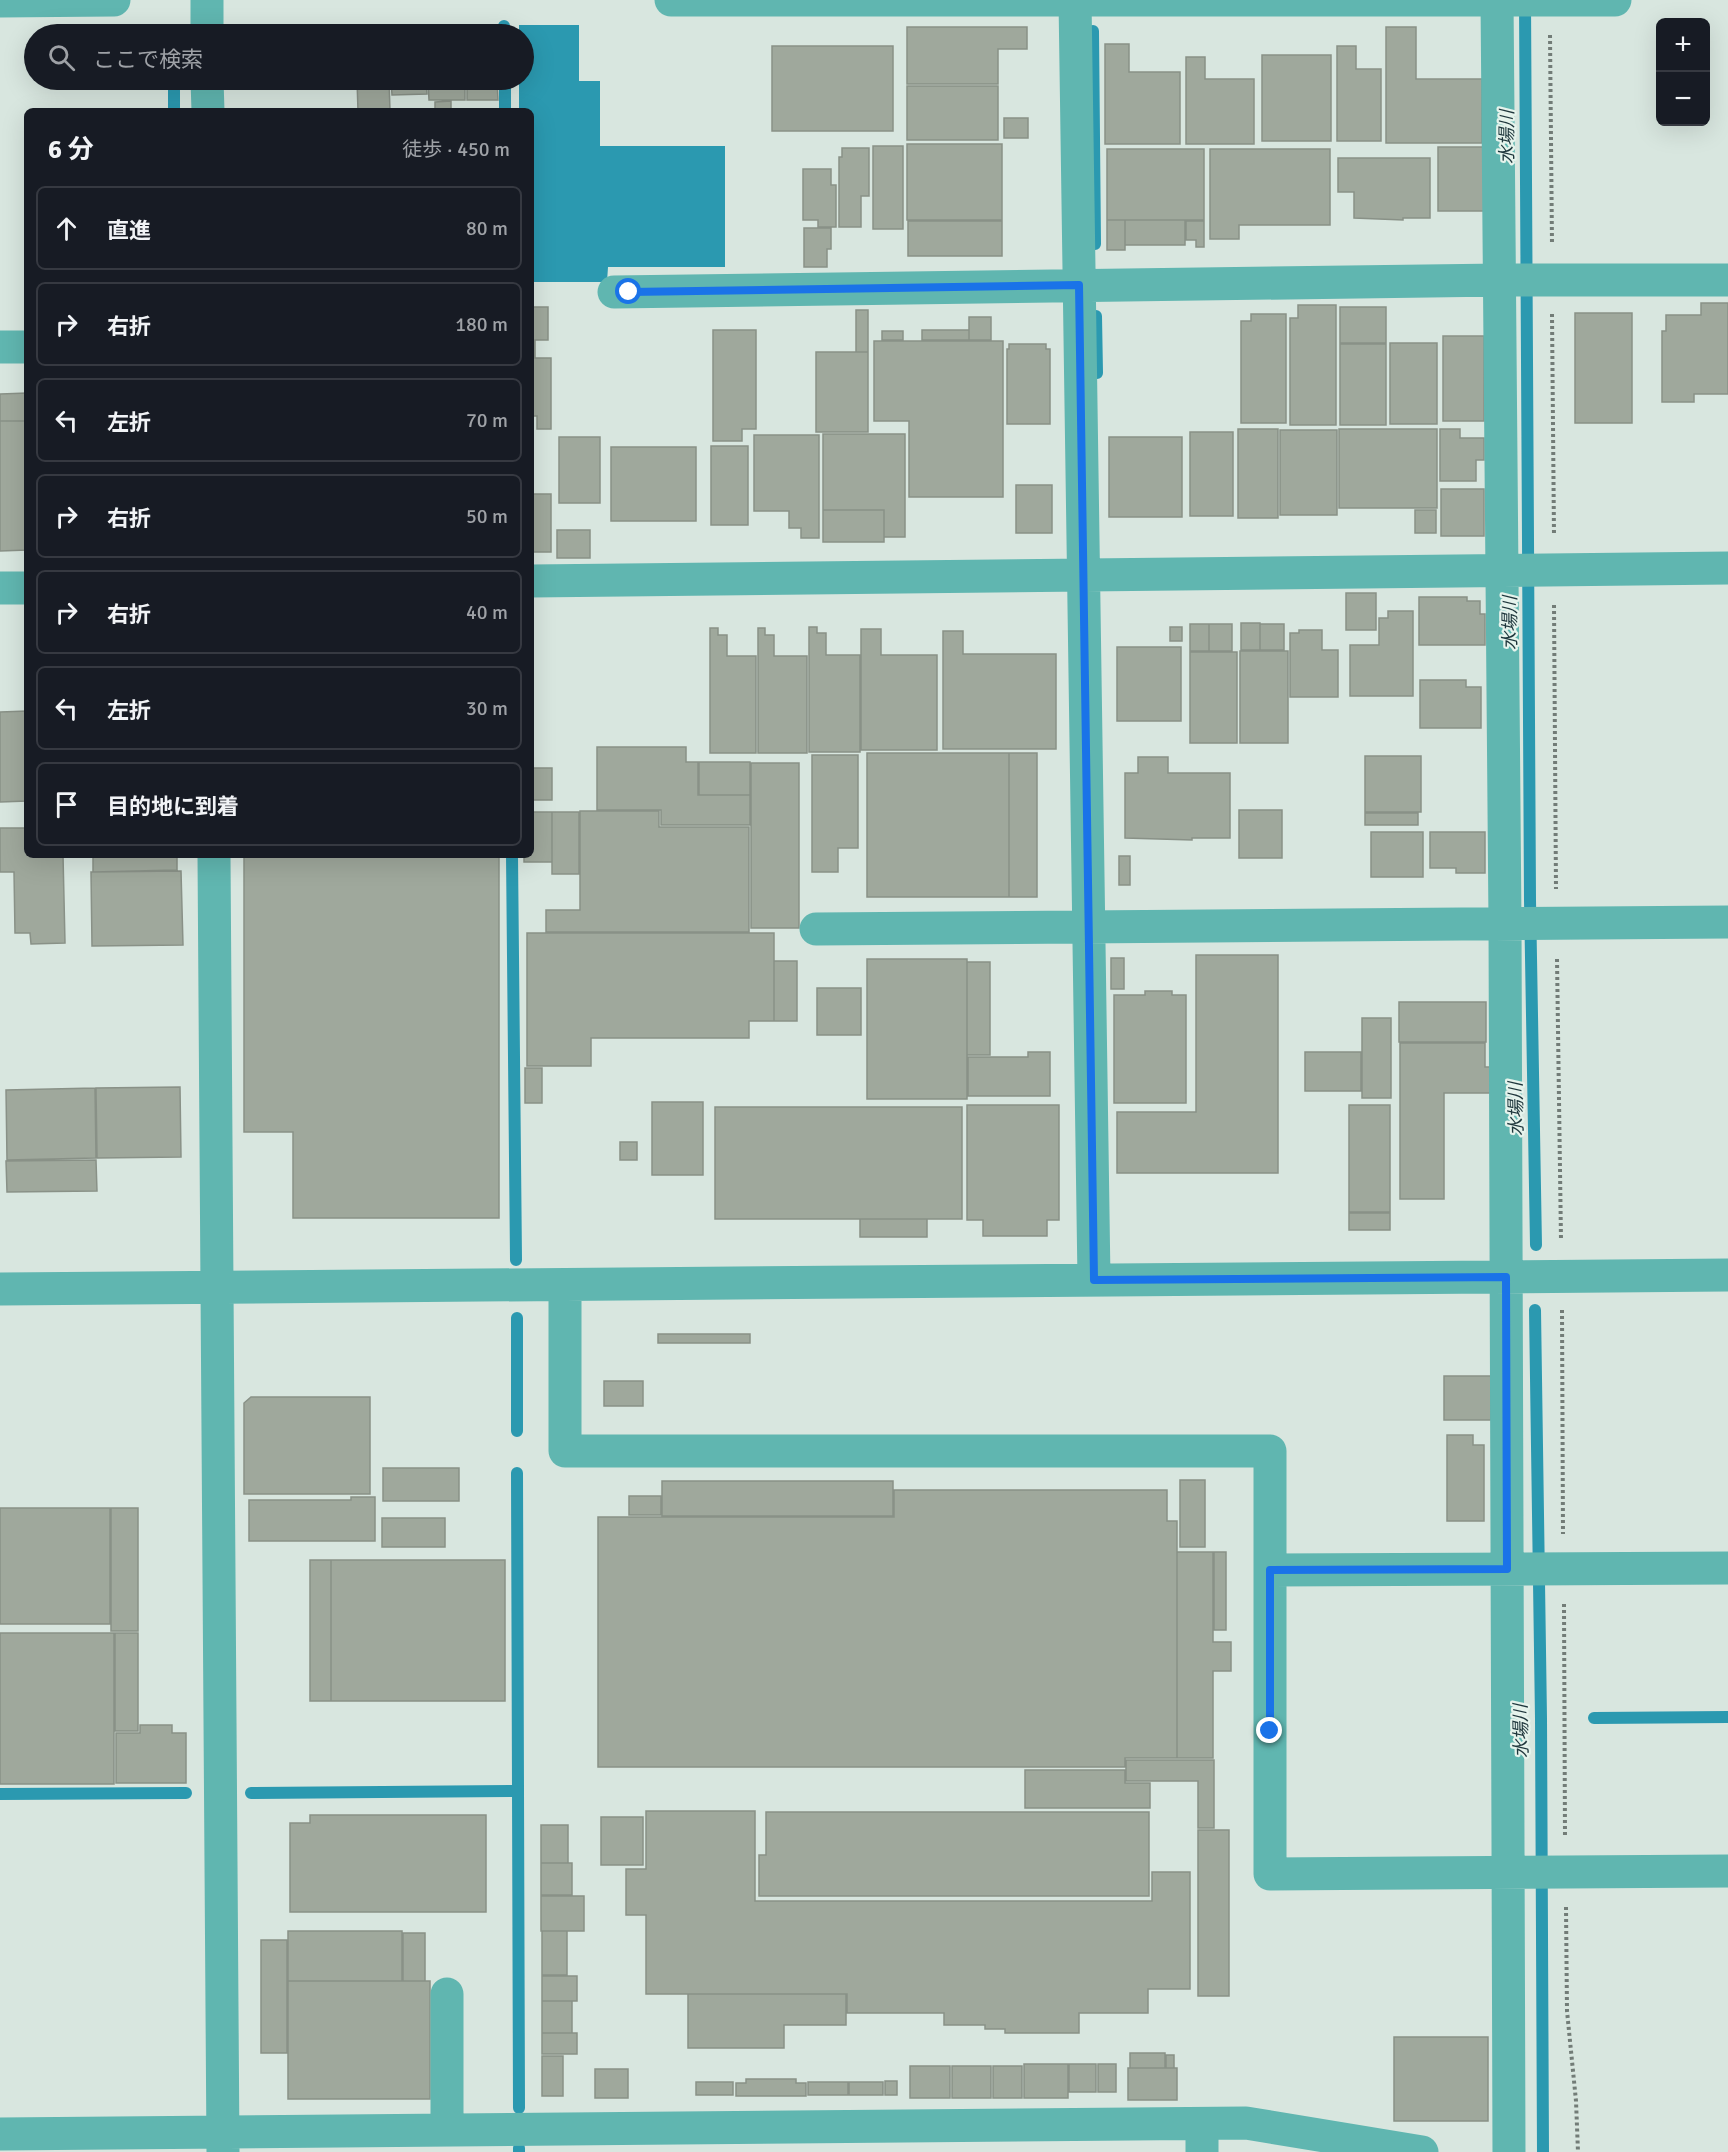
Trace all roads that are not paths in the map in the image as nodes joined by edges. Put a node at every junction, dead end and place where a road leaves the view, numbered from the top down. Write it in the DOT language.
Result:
graph roads {
  1 [pos="114,0"];
  2 [pos="207,0"];
  3 [pos="671,0"];
  4 [pos="1075,0"];
  5 [pos="1550,0"];
  6 [pos="1615,0"];
  7 [pos="0,1"];
  8 [pos="1511,1"];
  9 [pos="207,24"];
  10 [pos="207,90"];
  11 [pos="208,108"];
  12 [pos="1728,280"];
  13 [pos="1526,281"];
  14 [pos="1079,285"];
  15 [pos="614,292"];
  16 [pos="0,347"];
  17 [pos="24,347"];
  18 [pos="1728,568"];
  19 [pos="1528,569"];
  20 [pos="1084,574"];
  21 [pos="534,581"];
  22 [pos="0,588"];
  23 [pos="24,588"];
  24 [pos="214,858"];
  25 [pos="1531,922"];
  26 [pos="1728,922"];
  27 [pos="1089,927"];
  28 [pos="816,929"];
  29 [pos="1728,1275"];
  30 [pos="1506,1277"];
  31 [pos="1094,1280"];
  32 [pos="565,1285"];
  33 [pos="218,1288"];
  34 [pos="0,1289"];
  35 [pos="1728,1568"];
  36 [pos="1514,1569"];
  37 [pos="1270,1570"];
  38 [pos="1728,1871"];
  39 [pos="1538,1872"];
  40 [pos="447,1995"];
  41 [pos="447,2130"];
  42 [pos="0,2134"];
  43 [pos="1202,2138"];
  44 [pos="860,2140"];
  45 [pos="223,2142"];
  46 [pos="1422,2152"];
  47 [pos="1509,2152"];
  1 -- 7 [label="street"];
  2 -- 9 [label="street"];
  3 -- 4 [label="street"];
  4 -- 8 [label="street"];
  4 -- 14 [label="street"];
  5 -- 6 [label="street"];
  5 -- 8 [label="street"];
  8 -- 13 [label="street"];
  10 -- 11 [label="street"];
  12 -- 13 [label="street"];
  13 -- 14 [label="street"];
  13 -- 19 [label="street"];
  14 -- 15 [label="street"];
  14 -- 20 [label="street"];
  16 -- 17 [label="street"];
  18 -- 19 [label="street"];
  19 -- 20 [label="street"];
  19 -- 25 [label="street"];
  20 -- 21 [label="street"];
  20 -- 27 [label="street"];
  22 -- 23 [label="street"];
  24 -- 33 [label="street"];
  25 -- 26 [label="street"];
  25 -- 27 [label="street"];
  25 -- 30 [label="street"];
  27 -- 28 [label="street"];
  27 -- 31 [label="street"];
  29 -- 30 [label="street"];
  30 -- 31 [label="street"];
  30 -- 36 [label="street"];
  31 -- 32 [label="street"];
  32 -- 33 [label="street"];
  32 -- 37 [label="street"];
  33 -- 34 [label="street"];
  33 -- 45 [label="street"];
  35 -- 36 [label="street"];
  36 -- 37 [label="street"];
  36 -- 39 [label="street"];
  37 -- 39 [label="street"];
  38 -- 39 [label="street"];
  39 -- 47 [label="street"];
  40 -- 41 [label="street"];
  41 -- 44 [label="street"];
  41 -- 45 [label="street"];
  42 -- 45 [label="street"];
  43 -- 44 [label="street"];
  43 -- 46 [label="street"];
}
